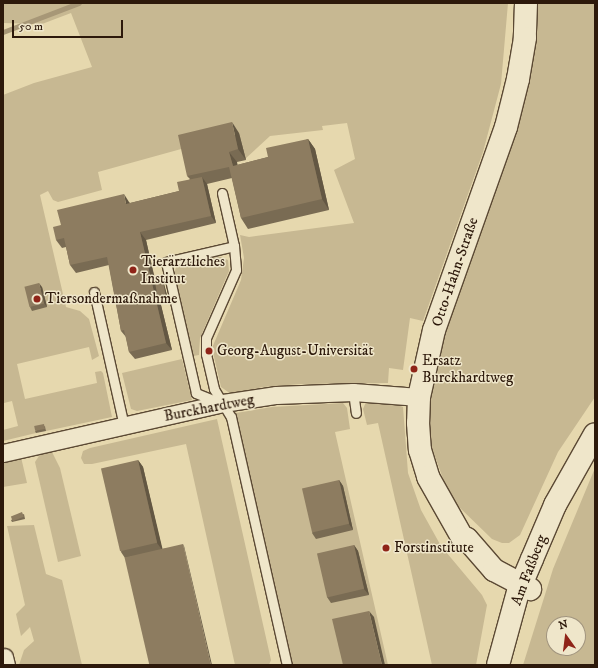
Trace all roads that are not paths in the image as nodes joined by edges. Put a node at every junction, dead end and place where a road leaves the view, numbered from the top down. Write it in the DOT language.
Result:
graph roads {
  1 [pos="526,3"];
  2 [pos="222,193"];
  3 [pos="234,246"];
  4 [pos="94,292"];
  5 [pos="353,392"];
  6 [pos="419,397"];
  7 [pos="223,403"];
  8 [pos="356,413"];
  9 [pos="124,426"];
  10 [pos="595,434"];
  11 [pos="3,453"];
  12 [pos="524,591"];
  13 [pos="287,665"];
  14 [pos="498,665"];
  15 [pos="504,665"];
  1 -- 6 [label="street, Otto-Hahn-Straße"];
  2 -- 3 [label="lane"];
  3 -- 7 [label="lane"];
  3 -- 7 [label="lane"];
  4 -- 9 [label="lane"];
  5 -- 6 [label="street, Burckhardtweg"];
  5 -- 7 [label="street, Burckhardtweg"];
  5 -- 8 [label="lane"];
  6 -- 12 [label="street, Otto-Hahn-Straße"];
  7 -- 9 [label="street, Burckhardtweg"];
  7 -- 13 [label="lane"];
  9 -- 11 [label="street, Burckhardtweg"];
  10 -- 12 [label="street, Am Faßberg"];
  12 -- 14 [label="street, Am Faßberg"];
  12 -- 15 [label="street, Am Faßberg"];
}
